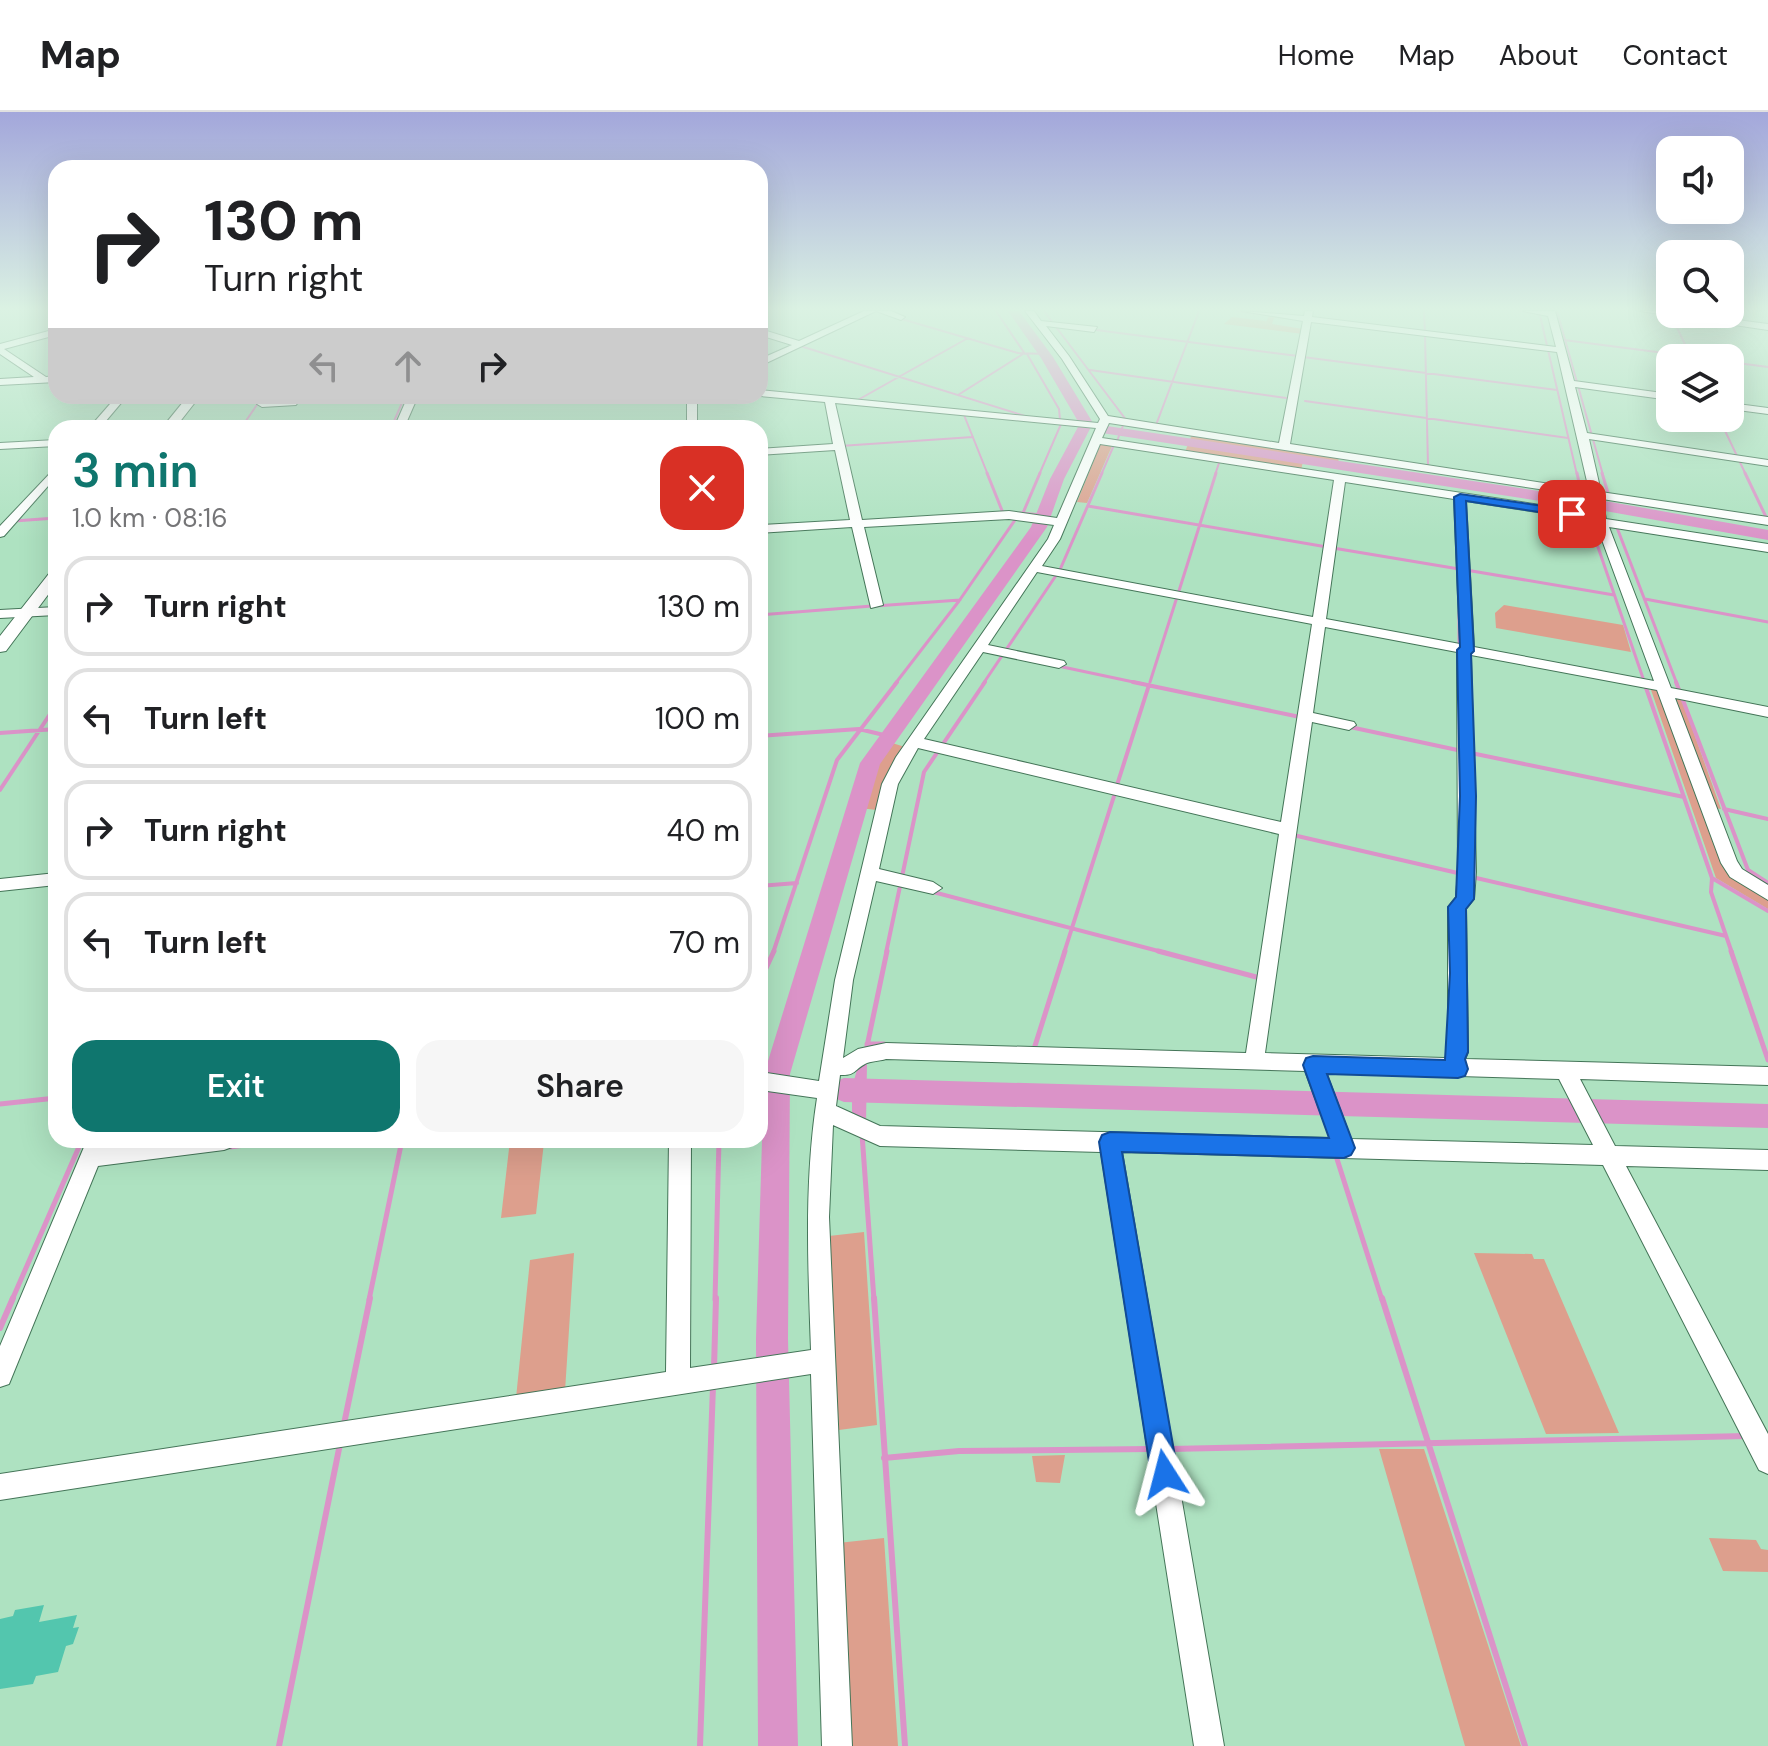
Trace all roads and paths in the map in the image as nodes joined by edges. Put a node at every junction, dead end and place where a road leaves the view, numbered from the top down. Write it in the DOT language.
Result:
graph roads {
  1 [pos="1082,387"];
  2 [pos="1295,387"];
  3 [pos="1575,387"];
  4 [pos="1603,387"];
  5 [pos="768,394"];
  6 [pos="1656,395"];
  7 [pos="830,401"];
  8 [pos="115,404"];
  9 [pos="188,404"];
  10 [pos="1744,408"];
  11 [pos="1768,411"];
  12 [pos="101,420"];
  13 [pos="174,420"];
  14 [pos="1101,424"];
  15 [pos="1589,436"];
  16 [pos="1096,440"];
  17 [pos="48,443"];
  18 [pos="1284,445"];
  19 [pos="0,446"];
  20 [pos="838,446"];
  21 [pos="768,451"];
  22 [pos="1768,463"];
  23 [pos="48,479"];
  24 [pos="1340,479"];
  25 [pos="1460,497"];
  26 [pos="1594,504"];
  27 [pos="1768,521"];
  28 [pos="1061,522"];
  29 [pos="855,523"];
  30 [pos="768,528"];
  31 [pos="0,533"];
  32 [pos="1768,548"];
  33 [pos="1034,568"];
  34 [pos="48,584"];
  35 [pos="876,605"];
  36 [pos="48,611"];
  37 [pos="27,612"];
  38 [pos="0,614"];
  39 [pos="1319,623"];
  40 [pos="0,647"];
  41 [pos="980,647"];
  42 [pos="1463,651"];
  43 [pos="1059,664"];
  44 [pos="1664,689"];
  45 [pos="1768,712"];
  46 [pos="1305,716"];
  47 [pos="1349,725"];
  48 [pos="915,742"];
  49 [pos="1289,830"];
  50 [pos="868,873"];
  51 [pos="48,880"];
  52 [pos="0,885"];
  53 [pos="933,888"];
  54 [pos="1768,894"];
  55 [pos="1254,1057"];
  56 [pos="1457,1064"];
  57 [pos="832,1065"];
  58 [pos="1313,1065"];
  59 [pos="1566,1073"];
  60 [pos="1768,1076"];
  61 [pos="769,1082"];
  62 [pos="825,1100"];
  63 [pos="1110,1142"];
  64 [pos="95,1148"];
  65 [pos="680,1148"];
  66 [pos="1344,1148"];
  67 [pos="1610,1156"];
  68 [pos="1768,1160"];
  69 [pos="823,1360"];
  70 [pos="1,1372"];
  71 [pos="678,1383"];
  72 [pos="1759,1444"];
  73 [pos="0,1487"];
  74 [pos="837,1746"];
  75 [pos="1209,1746"];
  1 -- 14 [label="street"];
  2 -- 18 [label="street"];
  3 -- 15 [label="street"];
  4 -- 6 [label="street"];
  5 -- 7 [label="street"];
  7 -- 14 [label="street"];
  7 -- 20 [label="street"];
  8 -- 12 [label="street"];
  9 -- 13 [label="main road"];
  10 -- 11 [label="street"];
  14 -- 16 [label="street"];
  14 -- 18 [label="street"];
  15 -- 22 [label="street"];
  15 -- 26 [label="street"];
  16 -- 24 [label="street"];
  16 -- 28 [label="street"];
  17 -- 19 [label="street"];
  18 -- 26 [label="street"];
  20 -- 21 [label="street"];
  20 -- 29 [label="street"];
  23 -- 31 [label="street"];
  24 -- 25 [label="street"];
  24 -- 39 [label="street"];
  25 -- 26 [label="street"];
  25 -- 42 [label="street"];
  26 -- 27 [label="street"];
  26 -- 32 [label="street"];
  26 -- 44 [label="street"];
  28 -- 29 [label="street"];
  28 -- 33 [label="street"];
  29 -- 30 [label="street"];
  29 -- 35 [label="street"];
  33 -- 39 [label="street"];
  33 -- 41 [label="street"];
  34 -- 37 [label="main road"];
  36 -- 37 [label="street"];
  37 -- 38 [label="street"];
  37 -- 40 [label="main road"];
  39 -- 42 [label="street"];
  39 -- 46 [label="street"];
  41 -- 43 [label="street"];
  41 -- 48 [label="street"];
  42 -- 44 [label="street"];
  42 -- 56 [label="street"];
  44 -- 45 [label="street"];
  44 -- 54 [label="street"];
  46 -- 47 [label="street"];
  46 -- 49 [label="street"];
  48 -- 49 [label="street"];
  48 -- 50 [label="street"];
  49 -- 55 [label="street"];
  50 -- 53 [label="street"];
  50 -- 57 [label="street"];
  51 -- 52 [label="street"];
  55 -- 57 [label="street"];
  55 -- 58 [label="street"];
  56 -- 58 [label="street"];
  56 -- 59 [label="street"];
  57 -- 62 [label="street"];
  58 -- 66 [label="street"];
  59 -- 60 [label="street"];
  59 -- 67 [label="street"];
  61 -- 62 [label="street"];
  62 -- 63 [label="street"];
  62 -- 69 [label="street"];
  63 -- 66 [label="street"];
  63 -- 75 [label="street"];
  64 -- 70 [label="street"];
  65 -- 71 [label="street"];
  66 -- 67 [label="street"];
  67 -- 68 [label="street"];
  67 -- 72 [label="street"];
  69 -- 71 [label="street"];
  69 -- 74 [label="street"];
  71 -- 73 [label="street"];
}
